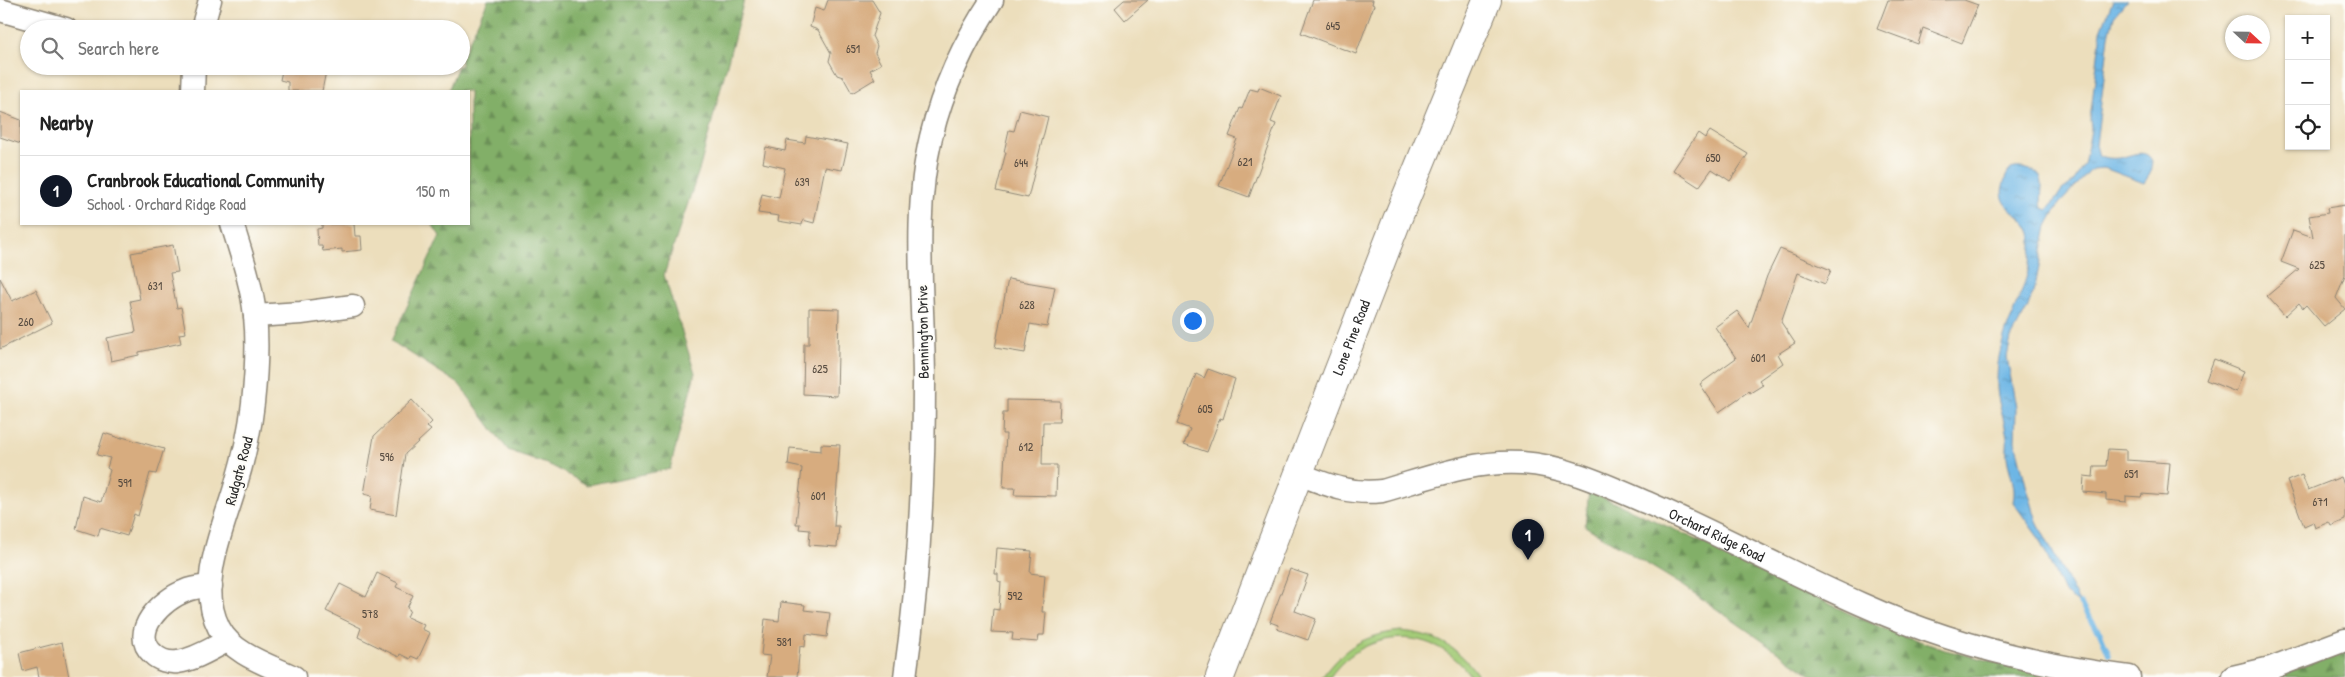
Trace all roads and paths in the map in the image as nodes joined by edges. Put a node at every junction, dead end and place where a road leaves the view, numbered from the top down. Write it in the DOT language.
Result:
graph roads {
  1 [pos="210,0"];
  2 [pos="992,0"];
  3 [pos="1487,0"];
  4 [pos="0,10"];
  5 [pos="35,20"];
  6 [pos="204,20"];
  7 [pos="194,75"];
  8 [pos="193,90"];
  9 [pos="232,225"];
  10 [pos="352,306"];
  11 [pos="255,316"];
  12 [pos="1299,474"];
  13 [pos="211,586"];
  14 [pos="2345,640"];
  15 [pos="227,641"];
  16 [pos="294,677"];
  17 [pos="905,677"];
  18 [pos="1220,677"];
  19 [pos="2129,677"];
  20 [pos="2233,677"];
  1 -- 6 [label="street"];
  2 -- 17 [label="street, Bennington Drive"];
  3 -- 12 [label="street, Lone Pine Road"];
  4 -- 5 [label="street"];
  7 -- 8 [label="street"];
  9 -- 11 [label="street, Rudgate Road"];
  10 -- 11 [label="street"];
  11 -- 13 [label="street, Rudgate Road"];
  12 -- 18 [label="street, Lone Pine Road"];
  12 -- 19 [label="street, Orchard Ridge Road"];
  13 -- 15 [label="street, Rudgate Road"];
  13 -- 15 [label="street"];
  14 -- 20 [label="street"];
  15 -- 16 [label="street, Rudgate Road"];
}
